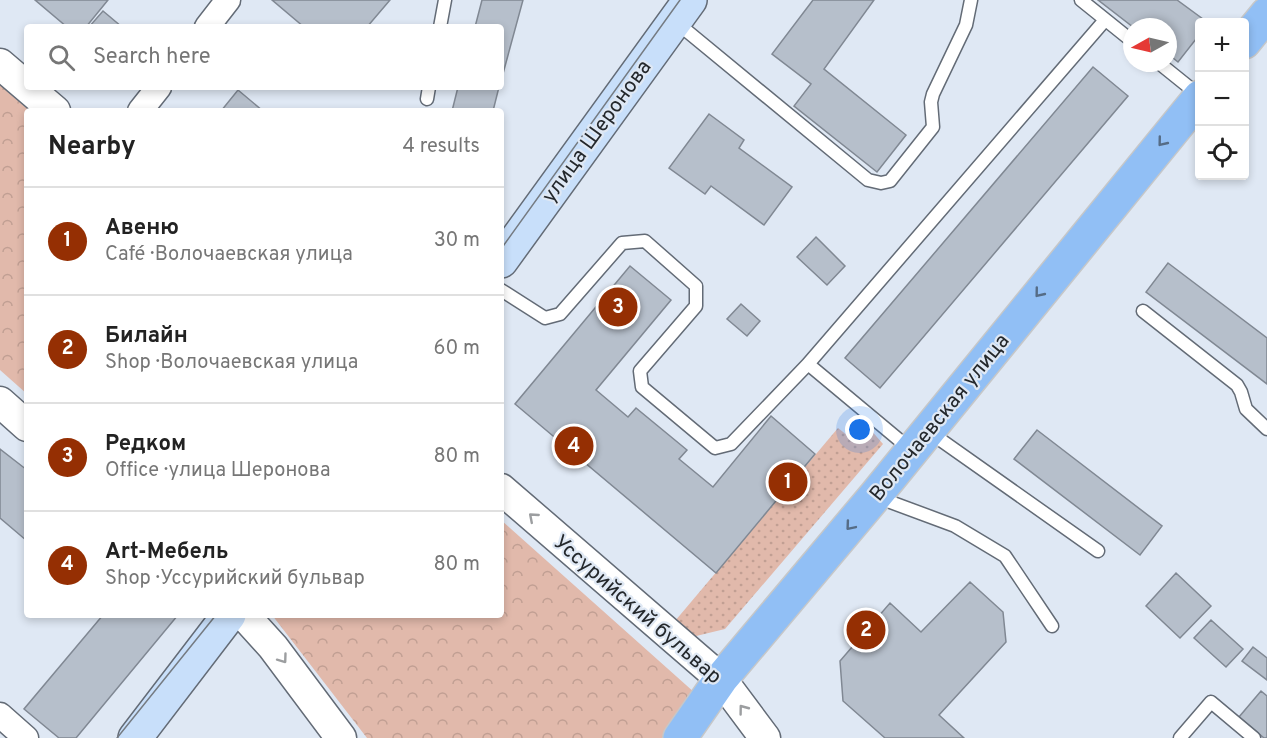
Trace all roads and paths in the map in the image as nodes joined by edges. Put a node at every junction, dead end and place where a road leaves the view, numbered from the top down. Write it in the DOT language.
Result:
graph roads {
  1 [pos="228,0"];
  2 [pos="445,0"];
  3 [pos="971,0"];
  4 [pos="1080,0"];
  5 [pos="678,7"];
  6 [pos="1267,14"];
  7 [pos="1105,20"];
  8 [pos="209,24"];
  9 [pos="441,24"];
  10 [pos="1123,34"];
  11 [pos="1249,37"];
  12 [pos="0,64"];
  13 [pos="1170,72"];
  14 [pos="24,85"];
  15 [pos="30,90"];
  16 [pos="157,90"];
  17 [pos="1195,92"];
  18 [pos="1195,102"];
  19 [pos="51,108"];
  20 [pos="142,108"];
  21 [pos="504,232"];
  22 [pos="504,257"];
  23 [pos="504,292"];
  24 [pos="1143,310"];
  25 [pos="808,364"];
  26 [pos="0,402"];
  27 [pos="24,423"];
  28 [pos="1267,429"];
  29 [pos="919,440"];
  30 [pos="504,492"];
  31 [pos="875,496"];
  32 [pos="1098,551"];
  33 [pos="227,618"];
  34 [pos="247,618"];
  35 [pos="1052,626"];
  36 [pos="721,679"];
  37 [pos="0,715"];
  38 [pos="26,738"];
  39 [pos="135,738"];
  40 [pos="341,738"];
  41 [pos="680,738"];
  42 [pos="765,738"];
  43 [pos="1180,738"];
  44 [pos="1254,738"];
  1 -- 8 [label="street"];
  2 -- 9 [label="lane"];
  3 -- 5 [label="lane"];
  4 -- 7 [label="lane"];
  5 -- 21 [label="main road, улица Шеронова"];
  5 -- 22 [label="main road, улица Шеронова"];
  6 -- 11 [label="main road"];
  7 -- 10 [label="lane"];
  7 -- 25 [label="lane"];
  12 -- 14 [label="street"];
  13 -- 17 [label="lane"];
  15 -- 19 [label="street"];
  16 -- 20 [label="street"];
  18 -- 29 [label="main road, Волочаевская улица, one-way"];
  23 -- 25 [label="lane"];
  24 -- 28 [label="lane"];
  25 -- 29 [label="lane"];
  26 -- 27 [label="street"];
  29 -- 31 [label="main road, Волочаевская улица"];
  29 -- 32 [label="lane"];
  36 -- 30 [label="street, Уссурийский бульвар, one-way"];
  31 -- 35 [label="lane"];
  31 -- 36 [label="main road, Волочаевская улица, one-way"];
  33 -- 39 [label="main road"];
  34 -- 40 [label="street, one-way"];
  36 -- 41 [label="main road, Волочаевская улица"];
  42 -- 36 [label="street, Уссурийский бульвар, one-way"];
  37 -- 38 [label="street"];
  43 -- 44 [label="lane"];
}
